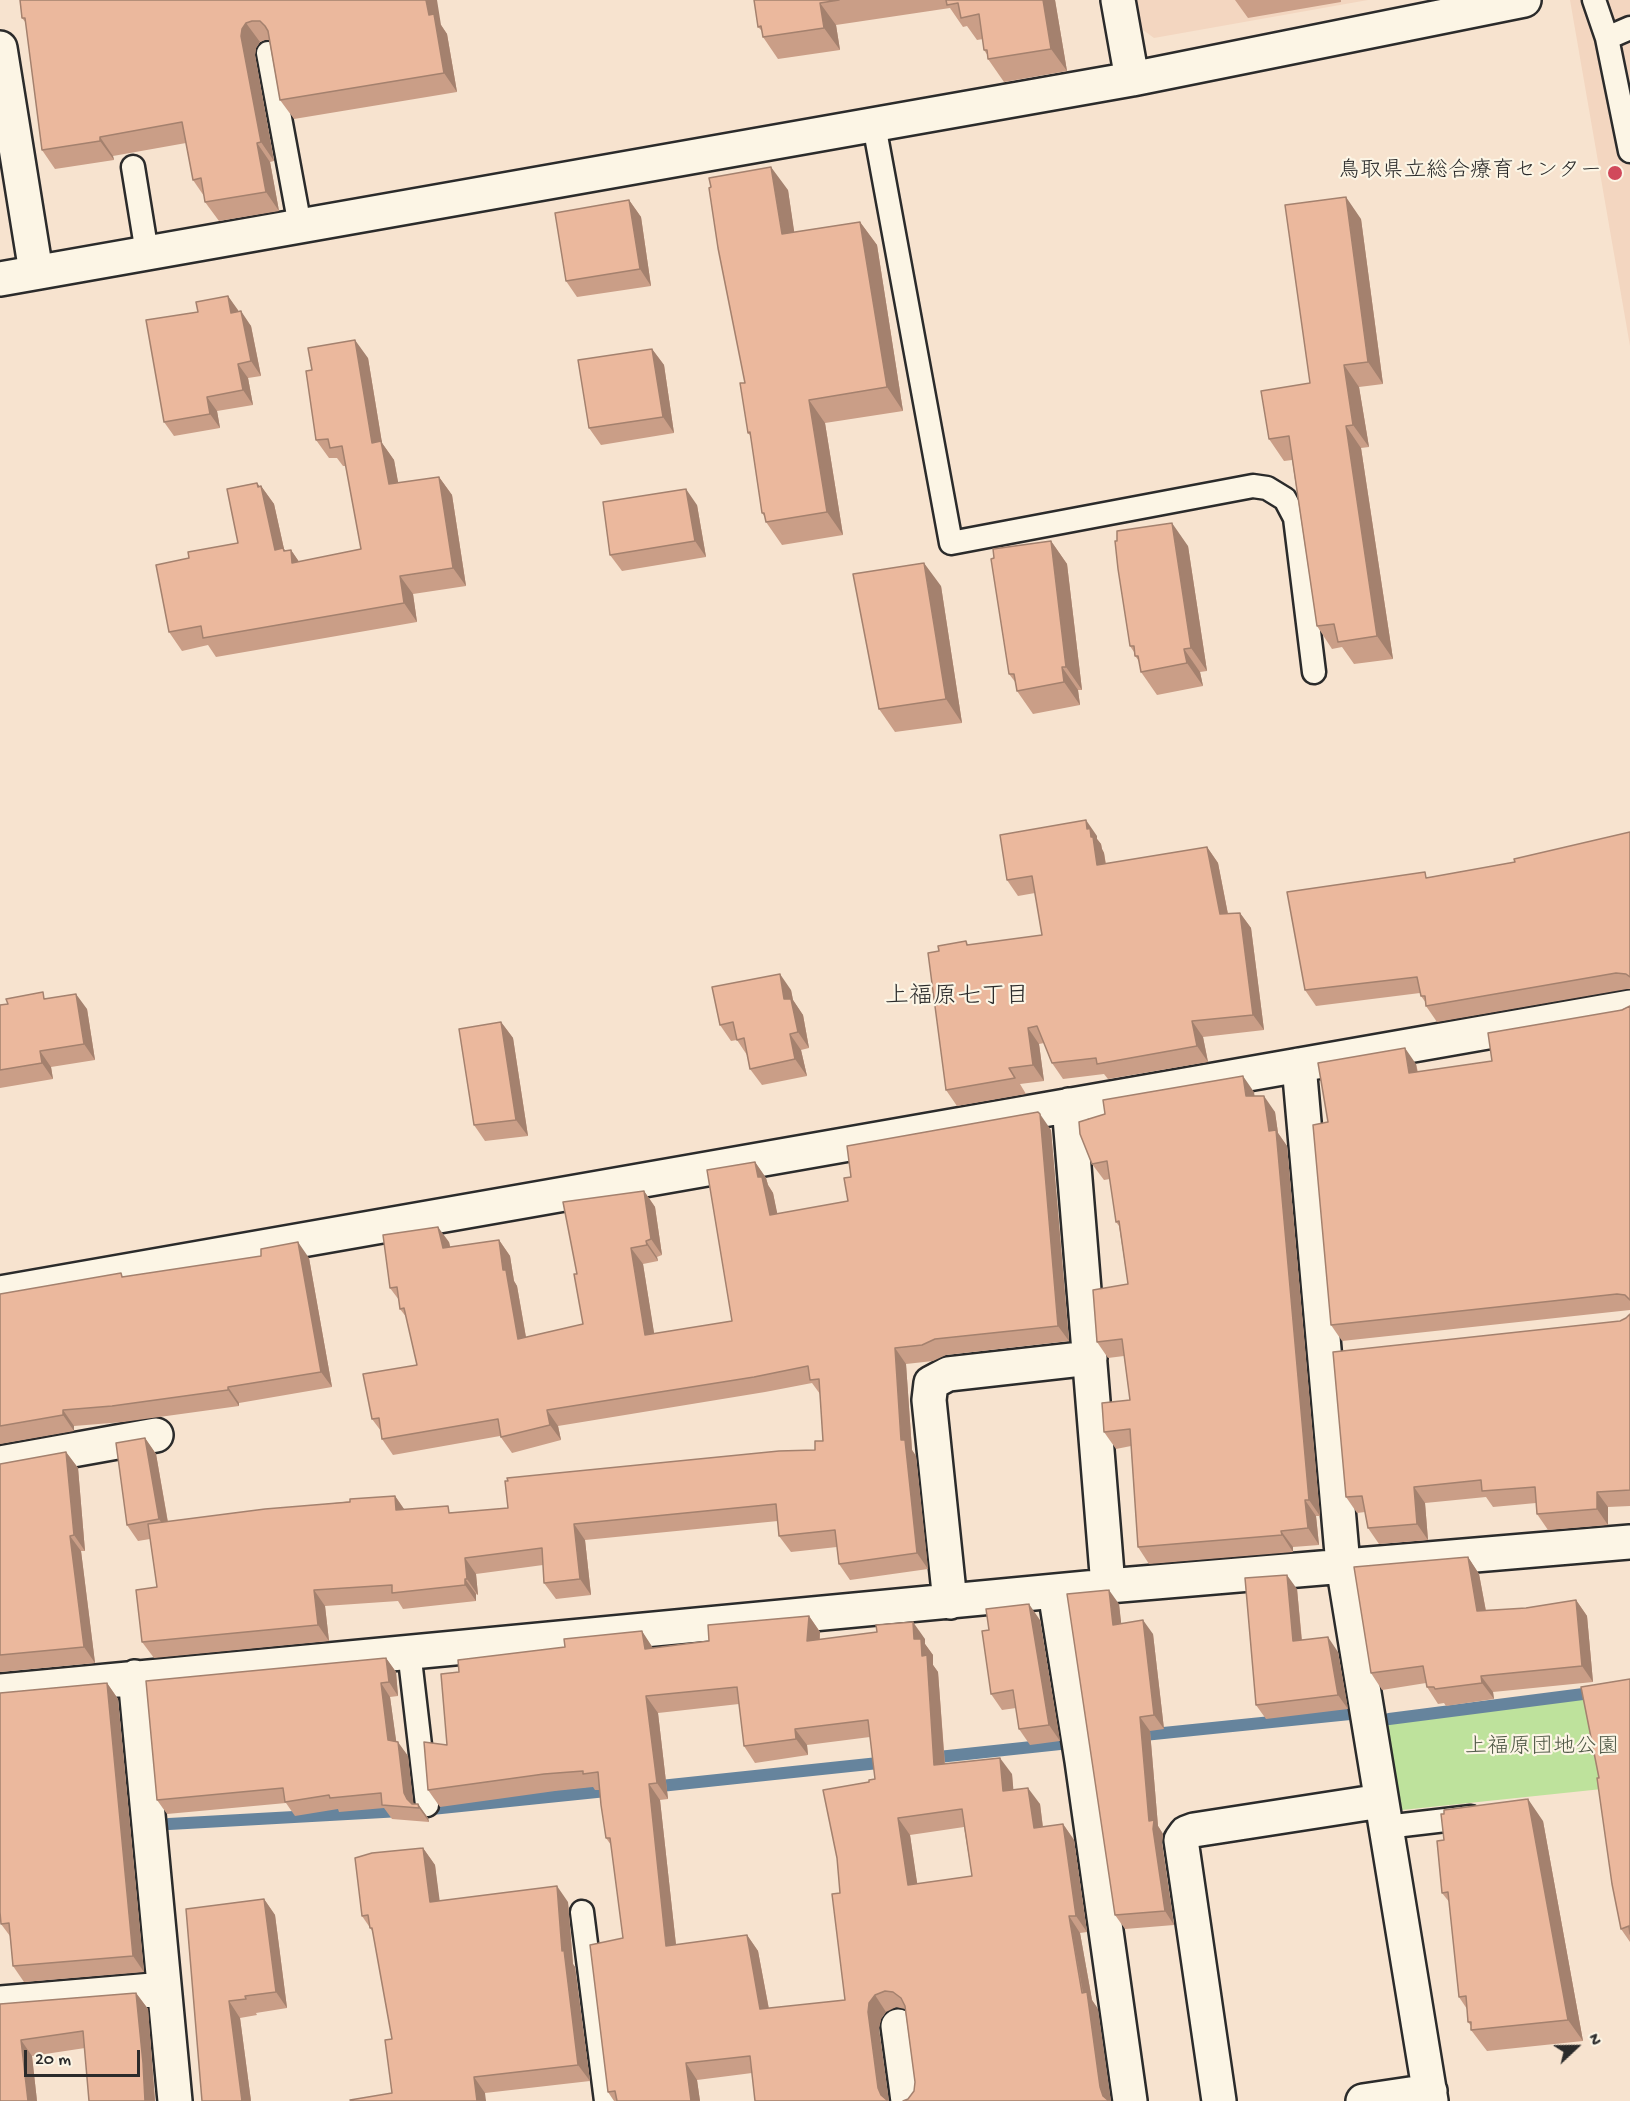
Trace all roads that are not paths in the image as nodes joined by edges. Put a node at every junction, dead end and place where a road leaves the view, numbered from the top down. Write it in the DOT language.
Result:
graph roads {
  1 [pos="1118,0"];
  2 [pos="1524,0"];
  3 [pos="1594,0"];
  4 [pos="1630,28"];
  5 [pos="1606,38"];
  6 [pos="0,48"];
  7 [pos="268,53"];
  8 [pos="1132,79"];
  9 [pos="874,124"];
  10 [pos="1630,151"];
  11 [pos="134,168"];
  12 [pos="300,226"];
  13 [pos="147,253"];
  14 [pos="36,272"];
  15 [pos="0,279"];
  16 [pos="1314,672"];
  17 [pos="1630,1007"];
  18 [pos="1299,1065"];
  19 [pos="1069,1105"];
  20 [pos="0,1293"];
  21 [pos="1090,1358"];
  22 [pos="156,1435"];
  23 [pos="0,1463"];
  24 [pos="1630,1542"];
  25 [pos="1343,1565"];
  26 [pos="1108,1586"];
  27 [pos="1055,1592"];
  28 [pos="950,1602"];
  29 [pos="409,1652"];
  30 [pos="135,1677"];
  31 [pos="0,1691"];
  32 [pos="427,1804"];
  33 [pos="1383,1814"];
  34 [pos="1491,1815"];
  35 [pos="582,1912"];
  36 [pos="164,1989"];
  37 [pos="0,2003"];
  38 [pos="898,2026"];
  39 [pos="1431,2096"];
  40 [pos="175,2101"];
  41 [pos="606,2101"];
  42 [pos="908,2101"];
  43 [pos="1130,2101"];
  44 [pos="1219,2101"];
  45 [pos="1363,2101"];
  1 -- 8 [label="street"];
  2 -- 8 [label="street"];
  3 -- 5 [label="lane"];
  4 -- 5 [label="lane"];
  5 -- 10 [label="lane"];
  6 -- 14 [label="street"];
  7 -- 12 [label="lane"];
  8 -- 9 [label="street"];
  9 -- 12 [label="street"];
  9 -- 16 [label="lane"];
  11 -- 13 [label="lane"];
  12 -- 13 [label="street"];
  13 -- 14 [label="street"];
  14 -- 15 [label="street"];
  17 -- 18 [label="street"];
  18 -- 19 [label="street"];
  18 -- 25 [label="street"];
  19 -- 20 [label="street"];
  19 -- 21 [label="street"];
  21 -- 26 [label="street"];
  21 -- 28 [label="street"];
  22 -- 23 [label="street"];
  24 -- 25 [label="street"];
  25 -- 26 [label="street"];
  25 -- 33 [label="street"];
  26 -- 27 [label="street"];
  27 -- 28 [label="street"];
  27 -- 43 [label="street"];
  28 -- 29 [label="street"];
  29 -- 30 [label="street"];
  29 -- 32 [label="lane"];
  30 -- 31 [label="street"];
  30 -- 36 [label="street"];
  33 -- 34 [label="lane"];
  33 -- 39 [label="street"];
  33 -- 44 [label="street"];
  35 -- 41 [label="lane"];
  36 -- 37 [label="street"];
  36 -- 40 [label="street"];
  38 -- 42 [label="street"];
  39 -- 45 [label="street"];
}
